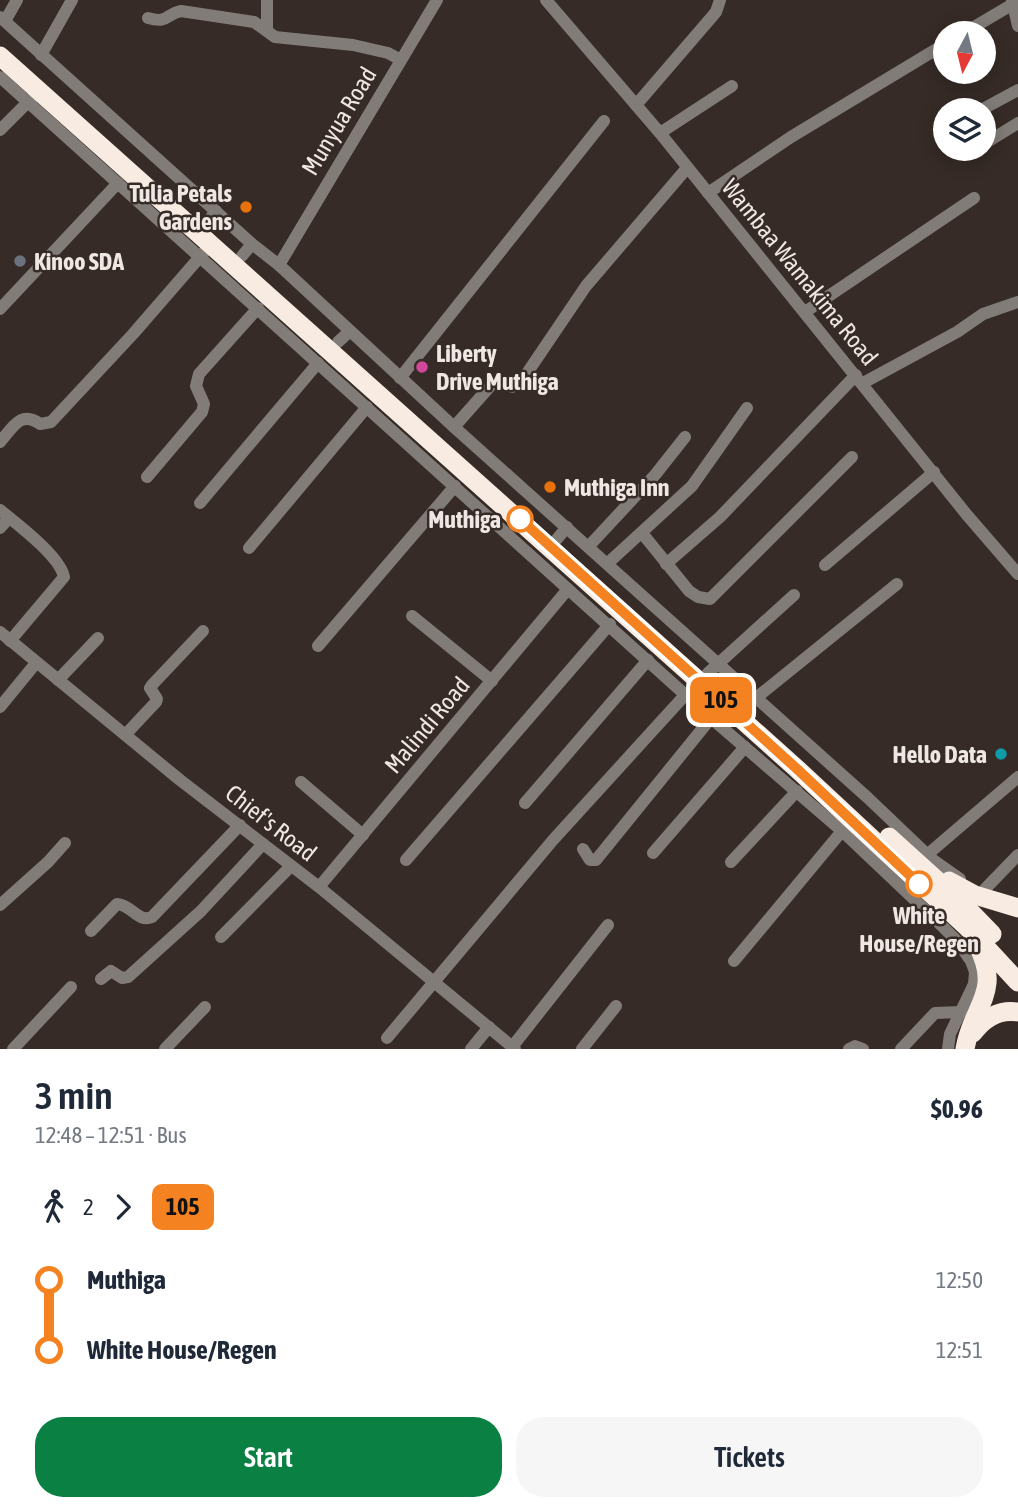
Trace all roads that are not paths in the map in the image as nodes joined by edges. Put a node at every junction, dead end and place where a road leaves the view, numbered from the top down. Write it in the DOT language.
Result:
graph roads {
  1 [pos="17,0"];
  2 [pos="72,0"];
  3 [pos="267,0"];
  4 [pos="437,0"];
  5 [pos="545,0"];
  6 [pos="720,0"];
  7 [pos="1014,2"];
  8 [pos="148,18"];
  9 [pos="983,21"];
  10 [pos="2,26"];
  11 [pos="1018,26"];
  12 [pos="267,30"];
  13 [pos="933,51"];
  14 [pos="0,55"];
  15 [pos="41,55"];
  16 [pos="401,60"];
  17 [pos="0,76"];
  18 [pos="732,86"];
  19 [pos="1018,90"];
  20 [pos="34,96"];
  21 [pos="996,102"];
  22 [pos="636,105"];
  23 [pos="604,121"];
  24 [pos="1018,124"];
  25 [pos="0,130"];
  26 [pos="660,133"];
  27 [pos="996,137"];
  28 [pos="687,168"];
  29 [pos="118,183"];
  30 [pos="708,193"];
  31 [pos="974,198"];
  32 [pos="208,234"];
  33 [pos="247,250"];
  34 [pos="279,265"];
  35 [pos="1018,302"];
  36 [pos="258,308"];
  37 [pos="0,309"];
  38 [pos="805,312"];
  39 [pos="344,336"];
  40 [pos="318,363"];
  41 [pos="400,378"];
  42 [pos="859,379"];
  43 [pos="367,407"];
  44 [pos="747,408"];
  45 [pos="454,427"];
  46 [pos="685,437"];
  47 [pos="0,442"];
  48 [pos="852,457"];
  49 [pos="449,468"];
  50 [pos="934,472"];
  51 [pos="147,477"];
  52 [pos="455,486"];
  53 [pos="200,503"];
  54 [pos="5,514"];
  55 [pos="0,528"];
  56 [pos="642,533"];
  57 [pos="553,544"];
  58 [pos="589,546"];
  59 [pos="249,548"];
  60 [pos="608,563"];
  61 [pos="666,564"];
  62 [pos="825,565"];
  63 [pos="1018,574"];
  64 [pos="897,584"];
  65 [pos="568,589"];
  66 [pos="794,595"];
  67 [pos="412,616"];
  68 [pos="610,624"];
  69 [pos="203,631"];
  70 [pos="5,637"];
  71 [pos="98,638"];
  72 [pos="318,646"];
  73 [pos="648,660"];
  74 [pos="36,663"];
  75 [pos="712,668"];
  76 [pos="58,680"];
  77 [pos="492,681"];
  78 [pos="686,694"];
  79 [pos="755,698"];
  80 [pos="0,707"];
  81 [pos="711,718"];
  82 [pos="126,734"];
  83 [pos="745,747"];
  84 [pos="822,766"];
  85 [pos="1018,777"];
  86 [pos="301,782"];
  87 [pos="797,791"];
  88 [pos="525,803"];
  89 [pos="240,825"];
  90 [pos="842,831"];
  91 [pos="363,835"];
  92 [pos="65,844"];
  93 [pos="263,844"];
  94 [pos="878,846"];
  95 [pos="583,849"];
  96 [pos="653,853"];
  97 [pos="928,854"];
  98 [pos="1018,855"];
  99 [pos="406,860"];
  100 [pos="731,862"];
  101 [pos="291,866"];
  102 [pos="318,887"];
  103 [pos="985,889"];
  104 [pos="918,893"];
  105 [pos="1018,898"];
  106 [pos="0,905"];
  107 [pos="1018,908"];
  108 [pos="608,925"];
  109 [pos="968,928"];
  110 [pos="91,931"];
  111 [pos="220,937"];
  112 [pos="734,961"];
  113 [pos="1018,962"];
  114 [pos="101,979"];
  115 [pos="434,981"];
  116 [pos="1018,982"];
  117 [pos="71,987"];
  118 [pos="47,1004"];
  119 [pos="616,1006"];
  120 [pos="205,1007"];
  121 [pos="1018,1012"];
  122 [pos="961,1013"];
  123 [pos="489,1027"];
  124 [pos="387,1038"];
  125 [pos="960,1047"];
  126 [pos="513,1048"];
  127 [pos="6,1049"];
  128 [pos="13,1049"];
  129 [pos="165,1049"];
  130 [pos="471,1049"];
  131 [pos="582,1049"];
  132 [pos="849,1049"];
  133 [pos="863,1049"];
  134 [pos="901,1049"];
  1 -- 10 [label="street"];
  2 -- 15 [label="street"];
  3 -- 12 [label="street"];
  4 -- 16 [label="street, Munyua Road"];
  5 -- 22 [label="street, Wambaa Wamakima Road"];
  6 -- 22 [label="street"];
  7 -- 9 [label="street"];
  7 -- 11 [label="street"];
  8 -- 12 [label="street"];
  10 -- 15 [label="street"];
  10 -- 32 [label="highway"];
  12 -- 16 [label="street"];
  13 -- 30 [label="street"];
  14 -- 20 [label="highway"];
  15 -- 32 [label="street"];
  16 -- 34 [label="street, Munyua Road"];
  17 -- 20 [label="street"];
  18 -- 26 [label="street"];
  19 -- 21 [label="street"];
  20 -- 25 [label="street"];
  20 -- 29 [label="street"];
  20 -- 32 [label="highway"];
  22 -- 26 [label="street, Wambaa Wamakima Road"];
  23 -- 41 [label="street"];
  24 -- 27 [label="street"];
  26 -- 28 [label="street, Wambaa Wamakima Road"];
  28 -- 30 [label="street, Wambaa Wamakima Road"];
  28 -- 45 [label="street"];
  29 -- 32 [label="street"];
  29 -- 37 [label="street"];
  30 -- 38 [label="street, Wambaa Wamakima Road"];
  31 -- 38 [label="street"];
  32 -- 33 [label="highway"];
  32 -- 36 [label="street"];
  32 -- 47 [label="street"];
  32 -- 49 [label="highway"];
  33 -- 34 [label="street"];
  33 -- 39 [label="highway"];
  34 -- 39 [label="street"];
  35 -- 42 [label="street"];
  36 -- 40 [label="street"];
  36 -- 51 [label="street"];
  38 -- 42 [label="street, Wambaa Wamakima Road"];
  39 -- 41 [label="street"];
  39 -- 57 [label="highway"];
  40 -- 43 [label="street"];
  40 -- 53 [label="street"];
  41 -- 45 [label="street"];
  42 -- 50 [label="street, Wambaa Wamakima Road"];
  42 -- 61 [label="street"];
  43 -- 49 [label="street"];
  43 -- 59 [label="street"];
  44 -- 56 [label="street"];
  45 -- 57 [label="street"];
  46 -- 58 [label="street"];
  48 -- 61 [label="street"];
  49 -- 52 [label="street"];
  49 -- 57 [label="highway"];
  50 -- 62 [label="street"];
  50 -- 63 [label="street, Wambaa Wamakima Road"];
  52 -- 57 [label="street"];
  52 -- 72 [label="street"];
  54 -- 55 [label="street"];
  54 -- 70 [label="street"];
  56 -- 60 [label="street"];
  56 -- 61 [label="street"];
  57 -- 58 [label="street"];
  57 -- 65 [label="street"];
  57 -- 75 [label="highway"];
  57 -- 94 [label="highway"];
  58 -- 60 [label="street"];
  60 -- 75 [label="street"];
  64 -- 79 [label="street"];
  65 -- 68 [label="street"];
  65 -- 77 [label="street, Malindi Road"];
  66 -- 75 [label="street"];
  67 -- 77 [label="street"];
  68 -- 73 [label="street"];
  68 -- 99 [label="street"];
  69 -- 82 [label="street"];
  70 -- 74 [label="street, Chief's Road"];
  71 -- 76 [label="street"];
  73 -- 78 [label="street"];
  73 -- 88 [label="street"];
  74 -- 76 [label="street, Chief's Road"];
  74 -- 80 [label="street"];
  75 -- 79 [label="street"];
  75 -- 84 [label="highway"];
  76 -- 82 [label="street, Chief's Road"];
  77 -- 91 [label="street, Malindi Road"];
  78 -- 81 [label="street"];
  78 -- 115 [label="street"];
  79 -- 84 [label="street"];
  81 -- 83 [label="street"];
  81 -- 95 [label="street"];
  82 -- 89 [label="street, Chief's Road"];
  83 -- 87 [label="street"];
  83 -- 96 [label="street"];
  84 -- 94 [label="highway"];
  84 -- 97 [label="street"];
  85 -- 97 [label="street"];
  86 -- 91 [label="street"];
  87 -- 90 [label="street"];
  87 -- 100 [label="street"];
  89 -- 93 [label="street, Chief's Road"];
  89 -- 110 [label="street"];
  90 -- 94 [label="street"];
  90 -- 112 [label="street"];
  91 -- 102 [label="street, Malindi Road"];
  92 -- 106 [label="street"];
  93 -- 101 [label="street, Chief's Road"];
  93 -- 114 [label="street"];
  94 -- 104 [label="highway"];
  94 -- 107 [label="highway"];
  94 -- 113 [label="highway"];
  97 -- 103 [label="street"];
  98 -- 103 [label="street"];
  101 -- 102 [label="street, Chief's Road"];
  101 -- 111 [label="street"];
  102 -- 115 [label="street, Chief's Road"];
  103 -- 105 [label="street"];
  104 -- 109 [label="highway"];
  104 -- 122 [label="street"];
  108 -- 126 [label="street"];
  109 -- 116 [label="highway"];
  109 -- 125 [label="highway"];
  115 -- 123 [label="street, Chief's Road"];
  115 -- 124 [label="street"];
  117 -- 128 [label="street"];
  118 -- 127 [label="street"];
  119 -- 131 [label="street"];
  120 -- 129 [label="street"];
  121 -- 125 [label="highway"];
  122 -- 125 [label="street"];
  122 -- 134 [label="street"];
  123 -- 126 [label="street, Chief's Road"];
  123 -- 130 [label="street"];
  132 -- 133 [label="street"];
}
